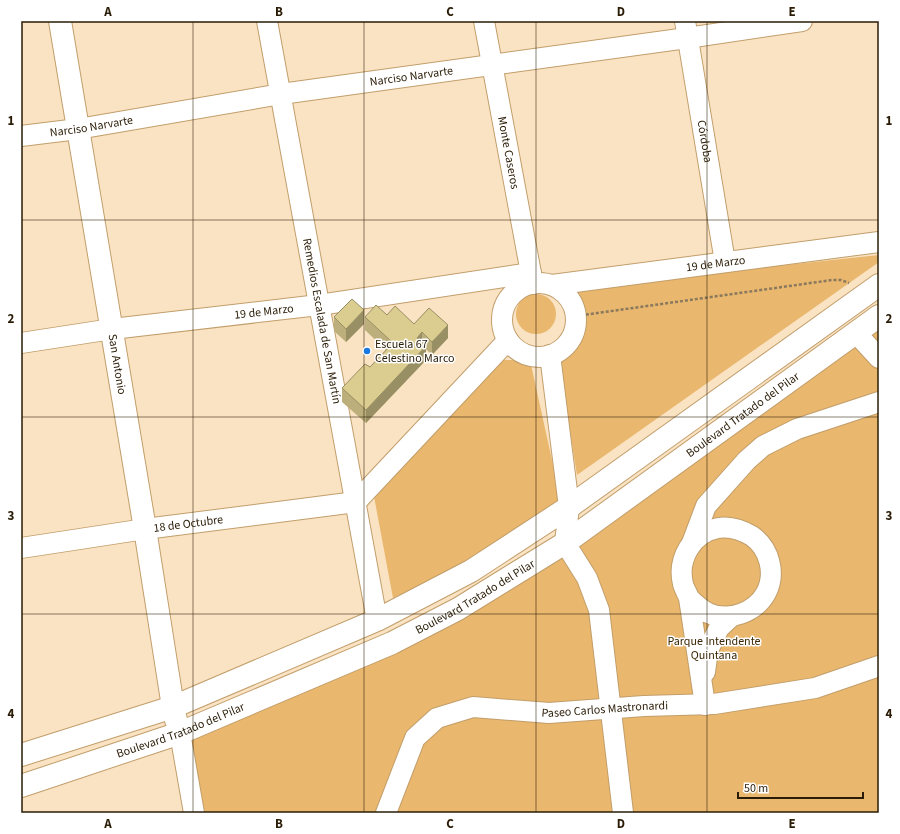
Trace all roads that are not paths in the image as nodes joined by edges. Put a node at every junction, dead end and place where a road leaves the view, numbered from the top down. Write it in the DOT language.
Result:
graph roads {
  1 [pos="60,21"];
  2 [pos="267,21"];
  3 [pos="484,21"];
  4 [pos="802,21"];
  5 [pos="686,29"];
  6 [pos="491,65"];
  7 [pos="281,94"];
  8 [pos="78,129"];
  9 [pos="21,136"];
  10 [pos="879,242"];
  11 [pos="725,262"];
  12 [pos="539,281"];
  13 [pos="871,291"];
  14 [pos="320,305"];
  15 [pos="840,313"];
  16 [pos="879,316"];
  17 [pos="112,329"];
  18 [pos="856,333"];
  19 [pos="508,340"];
  20 [pos="21,343"];
  21 [pos="550,355"];
  22 [pos="879,358"];
  23 [pos="879,402"];
  24 [pos="723,486"];
  25 [pos="356,502"];
  26 [pos="570,507"];
  27 [pos="733,528"];
  28 [pos="144,529"];
  29 [pos="565,543"];
  30 [pos="692,543"];
  31 [pos="21,548"];
  32 [pos="689,598"];
  33 [pos="732,616"];
  34 [pos="377,620"];
  35 [pos="879,666"];
  36 [pos="704,695"];
  37 [pos="173,707"];
  38 [pos="610,709"];
  39 [pos="180,733"];
  40 [pos="21,755"];
  41 [pos="21,786"];
  42 [pos="194,813"];
  43 [pos="386,813"];
  44 [pos="623,813"];
  1 -- 8 [label="main road, San Antonio"];
  2 -- 7 [label="street, Remedios Escalada de San Martín"];
  3 -- 6 [label="street, Monte Caseros"];
  4 -- 5 [label="street, Narciso Narvarte"];
  5 -- 6 [label="street, Narciso Narvarte"];
  5 -- 11 [label="street, Córdoba"];
  6 -- 7 [label="street, Narciso Narvarte"];
  6 -- 12 [label="street, Monte Caseros"];
  7 -- 8 [label="street, Narciso Narvarte"];
  7 -- 14 [label="street, Remedios Escalada de San Martín"];
  8 -- 9 [label="street, Narciso Narvarte"];
  8 -- 17 [label="main road, San Antonio"];
  10 -- 11 [label="street, 19 de Marzo"];
  11 -- 12 [label="street, 19 de Marzo"];
  12 -- 14 [label="street, 19 de Marzo"];
  12 -- 19 [label="street"];
  12 -- 21 [label="street"];
  13 -- 15 [label="main road, Boulevard Tratado del Pilar"];
  14 -- 17 [label="street, 19 de Marzo"];
  14 -- 25 [label="street, Remedios Escalada de San Martín"];
  15 -- 18 [label="main road"];
  15 -- 26 [label="main road, Boulevard Tratado del Pilar"];
  16 -- 18 [label="main road, Boulevard Tratado del Pilar"];
  17 -- 20 [label="street, 19 de Marzo"];
  17 -- 28 [label="main road, San Antonio"];
  18 -- 22 [label="street"];
  18 -- 29 [label="main road, Boulevard Tratado del Pilar"];
  19 -- 21 [label="street"];
  19 -- 25 [label="street"];
  21 -- 26 [label="street"];
  23 -- 24 [label="street"];
  24 -- 27 [label="street"];
  24 -- 30 [label="street"];
  25 -- 28 [label="street, 18 de Octubre"];
  25 -- 34 [label="street, Remedios Escalada de San Martín"];
  26 -- 29 [label="street"];
  26 -- 34 [label="main road, Boulevard Tratado del Pilar"];
  27 -- 30 [label="street"];
  27 -- 33 [label="street"];
  28 -- 31 [label="street, 18 de Octubre"];
  28 -- 37 [label="main road, San Antonio"];
  29 -- 38 [label="street"];
  29 -- 39 [label="main road, Boulevard Tratado del Pilar"];
  30 -- 32 [label="street"];
  32 -- 33 [label="street"];
  32 -- 36 [label="street"];
  33 -- 36 [label="street"];
  34 -- 37 [label="main road, Boulevard Tratado del Pilar"];
  35 -- 36 [label="street, Paseo Carlos Mastronardi"];
  36 -- 38 [label="street, Paseo Carlos Mastronardi"];
  37 -- 39 [label="main road, San Antonio"];
  37 -- 40 [label="main road, Boulevard Tratado del Pilar"];
  38 -- 43 [label="street, Paseo Carlos Mastronardi"];
  38 -- 44 [label="street"];
  39 -- 41 [label="main road, Boulevard Tratado del Pilar"];
  39 -- 42 [label="street"];
}
